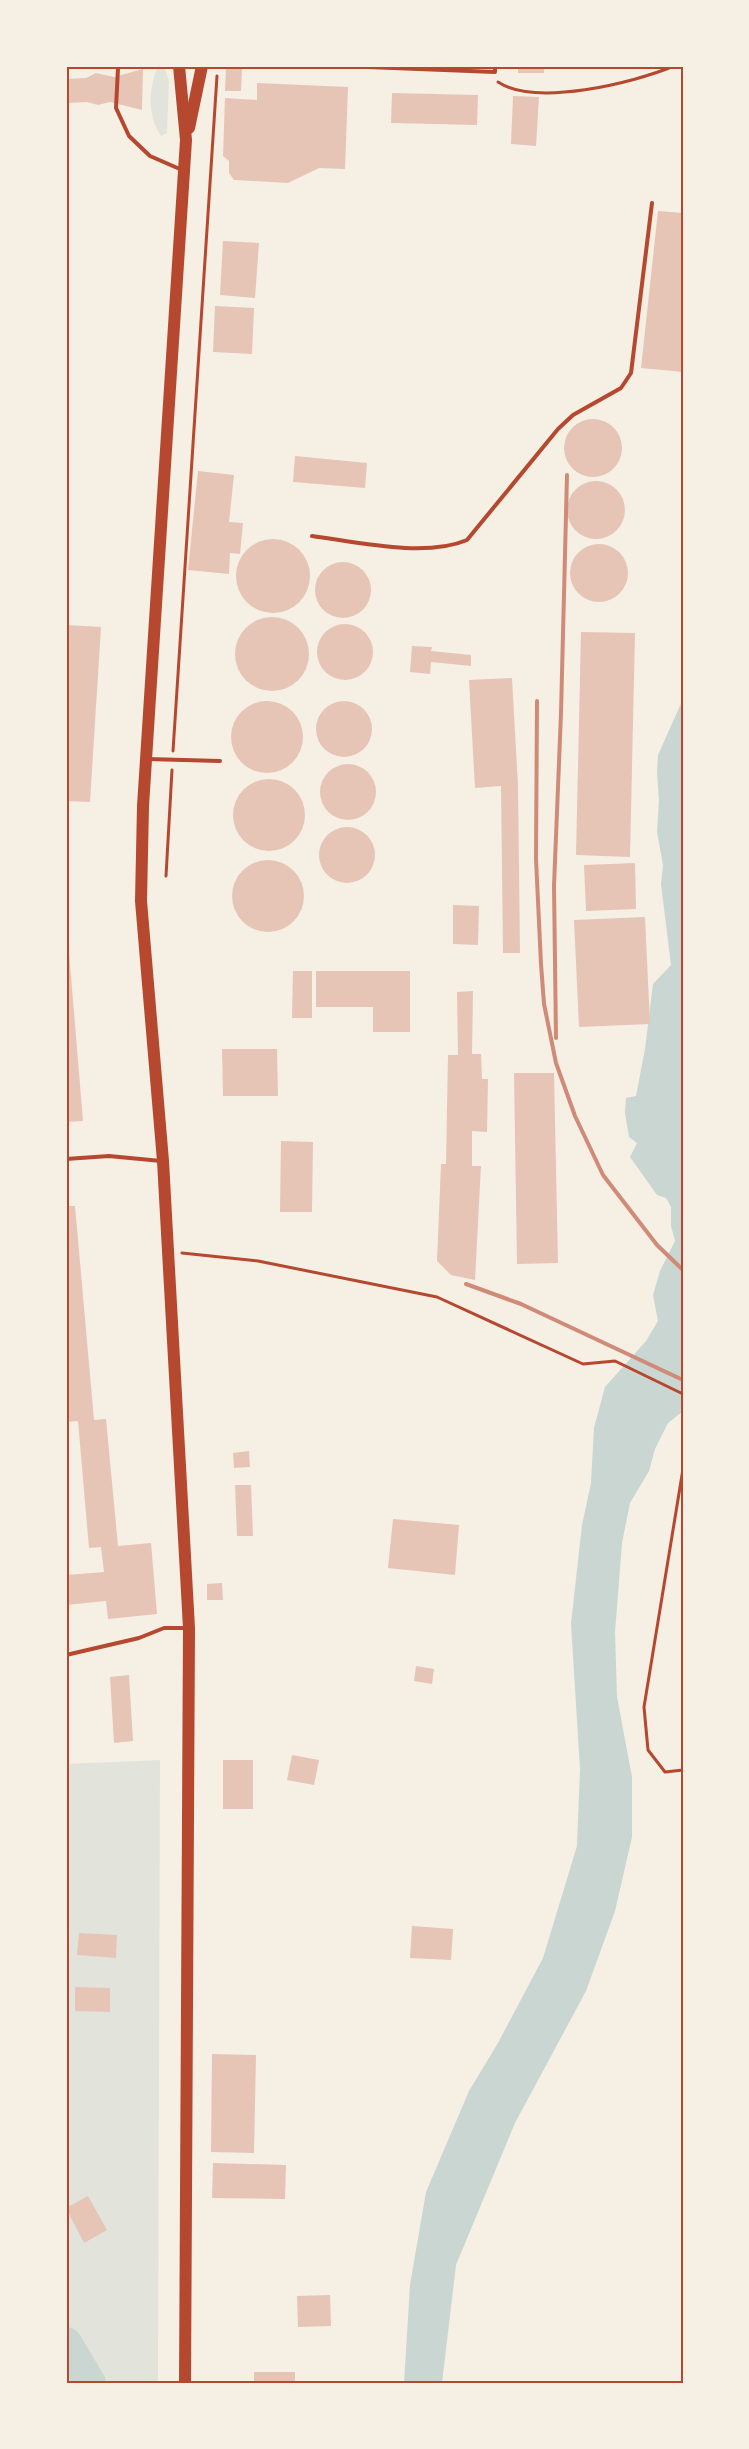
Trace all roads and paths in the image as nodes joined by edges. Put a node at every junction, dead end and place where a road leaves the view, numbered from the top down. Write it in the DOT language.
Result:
graph roads {
  1 [pos="120,66"];
  2 [pos="179,66"];
  3 [pos="202,66"];
  4 [pos="217,66"];
  5 [pos="342,66"];
  6 [pos="495,66"];
  7 [pos="674,66"];
  8 [pos="495,72"];
  9 [pos="186,140"];
  10 [pos="184,171"];
  11 [pos="652,203"];
  12 [pos="312,536"];
  13 [pos="146,759"];
  14 [pos="172,760"];
  15 [pos="220,761"];
  16 [pos="166,876"];
  17 [pos="66,1159"];
  18 [pos="163,1162"];
  19 [pos="168,1252"];
  20 [pos="683,1394"];
  21 [pos="683,1469"];
  22 [pos="189,1628"];
  23 [pos="66,1655"];
  24 [pos="683,1770"];
  25 [pos="185,2383"];
  1 -- 10 [label="lane"];
  2 -- 9 [label="main road"];
  3 -- 9 [label="main road"];
  4 -- 14 [label="path"];
  5 -- 8 [label="lane"];
  6 -- 8 [label="lane"];
  7 -- 8 [label="path"];
  9 -- 10 [label="main road"];
  10 -- 13 [label="main road"];
  11 -- 12 [label="lane"];
  13 -- 14 [label="lane"];
  13 -- 18 [label="main road"];
  14 -- 15 [label="lane"];
  14 -- 16 [label="path"];
  17 -- 18 [label="lane"];
  18 -- 19 [label="main road"];
  19 -- 20 [label="path"];
  19 -- 22 [label="main road"];
  21 -- 24 [label="path"];
  22 -- 23 [label="lane"];
  22 -- 25 [label="main road"];
}
